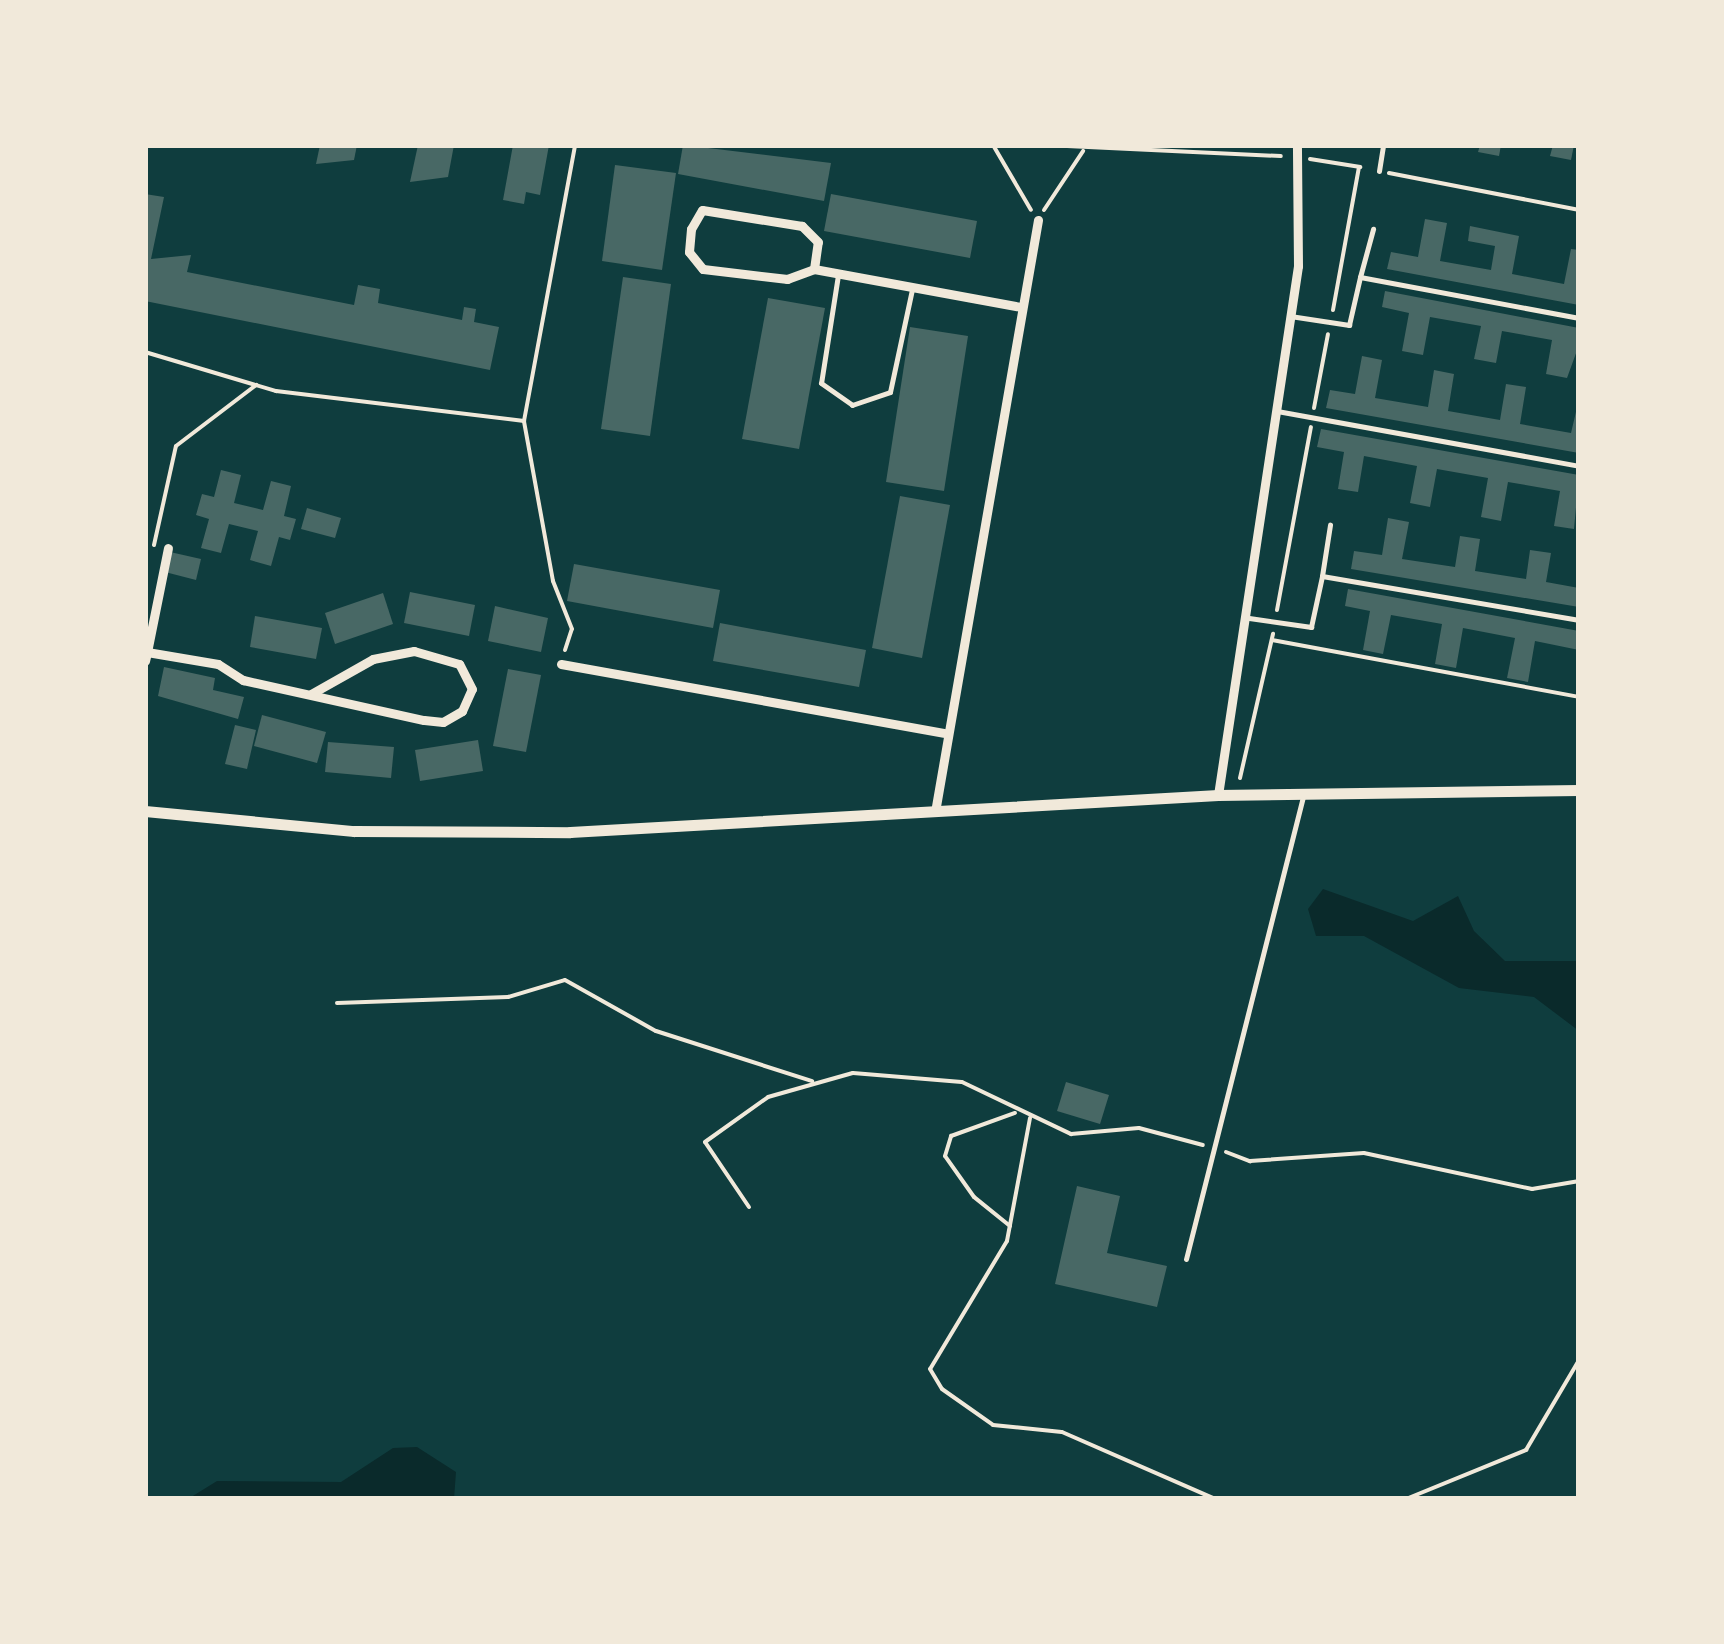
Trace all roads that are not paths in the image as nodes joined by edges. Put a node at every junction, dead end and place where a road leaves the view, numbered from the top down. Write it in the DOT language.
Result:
graph roads {
  1 [pos="1296,145"];
  2 [pos="1383,145"];
  3 [pos="1379,171"];
  4 [pos="1038,220"];
  5 [pos="1374,229"];
  6 [pos="814,269"];
  7 [pos="838,275"];
  8 [pos="1360,277"];
  9 [pos="913,286"];
  10 [pos="1022,307"];
  11 [pos="1290,316"];
  12 [pos="1579,318"];
  13 [pos="1272,410"];
  14 [pos="1579,466"];
  15 [pos="1330,525"];
  16 [pos="168,548"];
  17 [pos="1322,576"];
  18 [pos="1249,618"];
  19 [pos="1579,620"];
  20 [pos="146,656"];
  21 [pos="561,664"];
  22 [pos="311,694"];
  23 [pos="945,733"];
  24 [pos="1579,790"];
  25 [pos="1304,792"];
  26 [pos="1218,795"];
  27 [pos="145,811"];
  28 [pos="935,812"];
  29 [pos="1186,1259"];
  1 -- 11 [label="street"];
  2 -- 3 [label="lane"];
  4 -- 10 [label="street"];
  5 -- 8 [label="lane"];
  6 -- 6 [label="street"];
  6 -- 7 [label="street"];
  7 -- 9 [label="street"];
  7 -- 9 [label="lane"];
  8 -- 11 [label="lane"];
  8 -- 12 [label="lane"];
  9 -- 10 [label="street"];
  10 -- 23 [label="street"];
  11 -- 13 [label="street"];
  13 -- 14 [label="lane"];
  13 -- 18 [label="street"];
  15 -- 17 [label="lane"];
  16 -- 20 [label="street"];
  17 -- 18 [label="lane"];
  17 -- 19 [label="lane"];
  18 -- 26 [label="street"];
  20 -- 22 [label="street"];
  21 -- 23 [label="street"];
  22 -- 22 [label="street"];
  23 -- 28 [label="street"];
  24 -- 25 [label="street"];
  25 -- 26 [label="street"];
  25 -- 29 [label="lane"];
  26 -- 28 [label="street"];
  27 -- 28 [label="street"];
}
